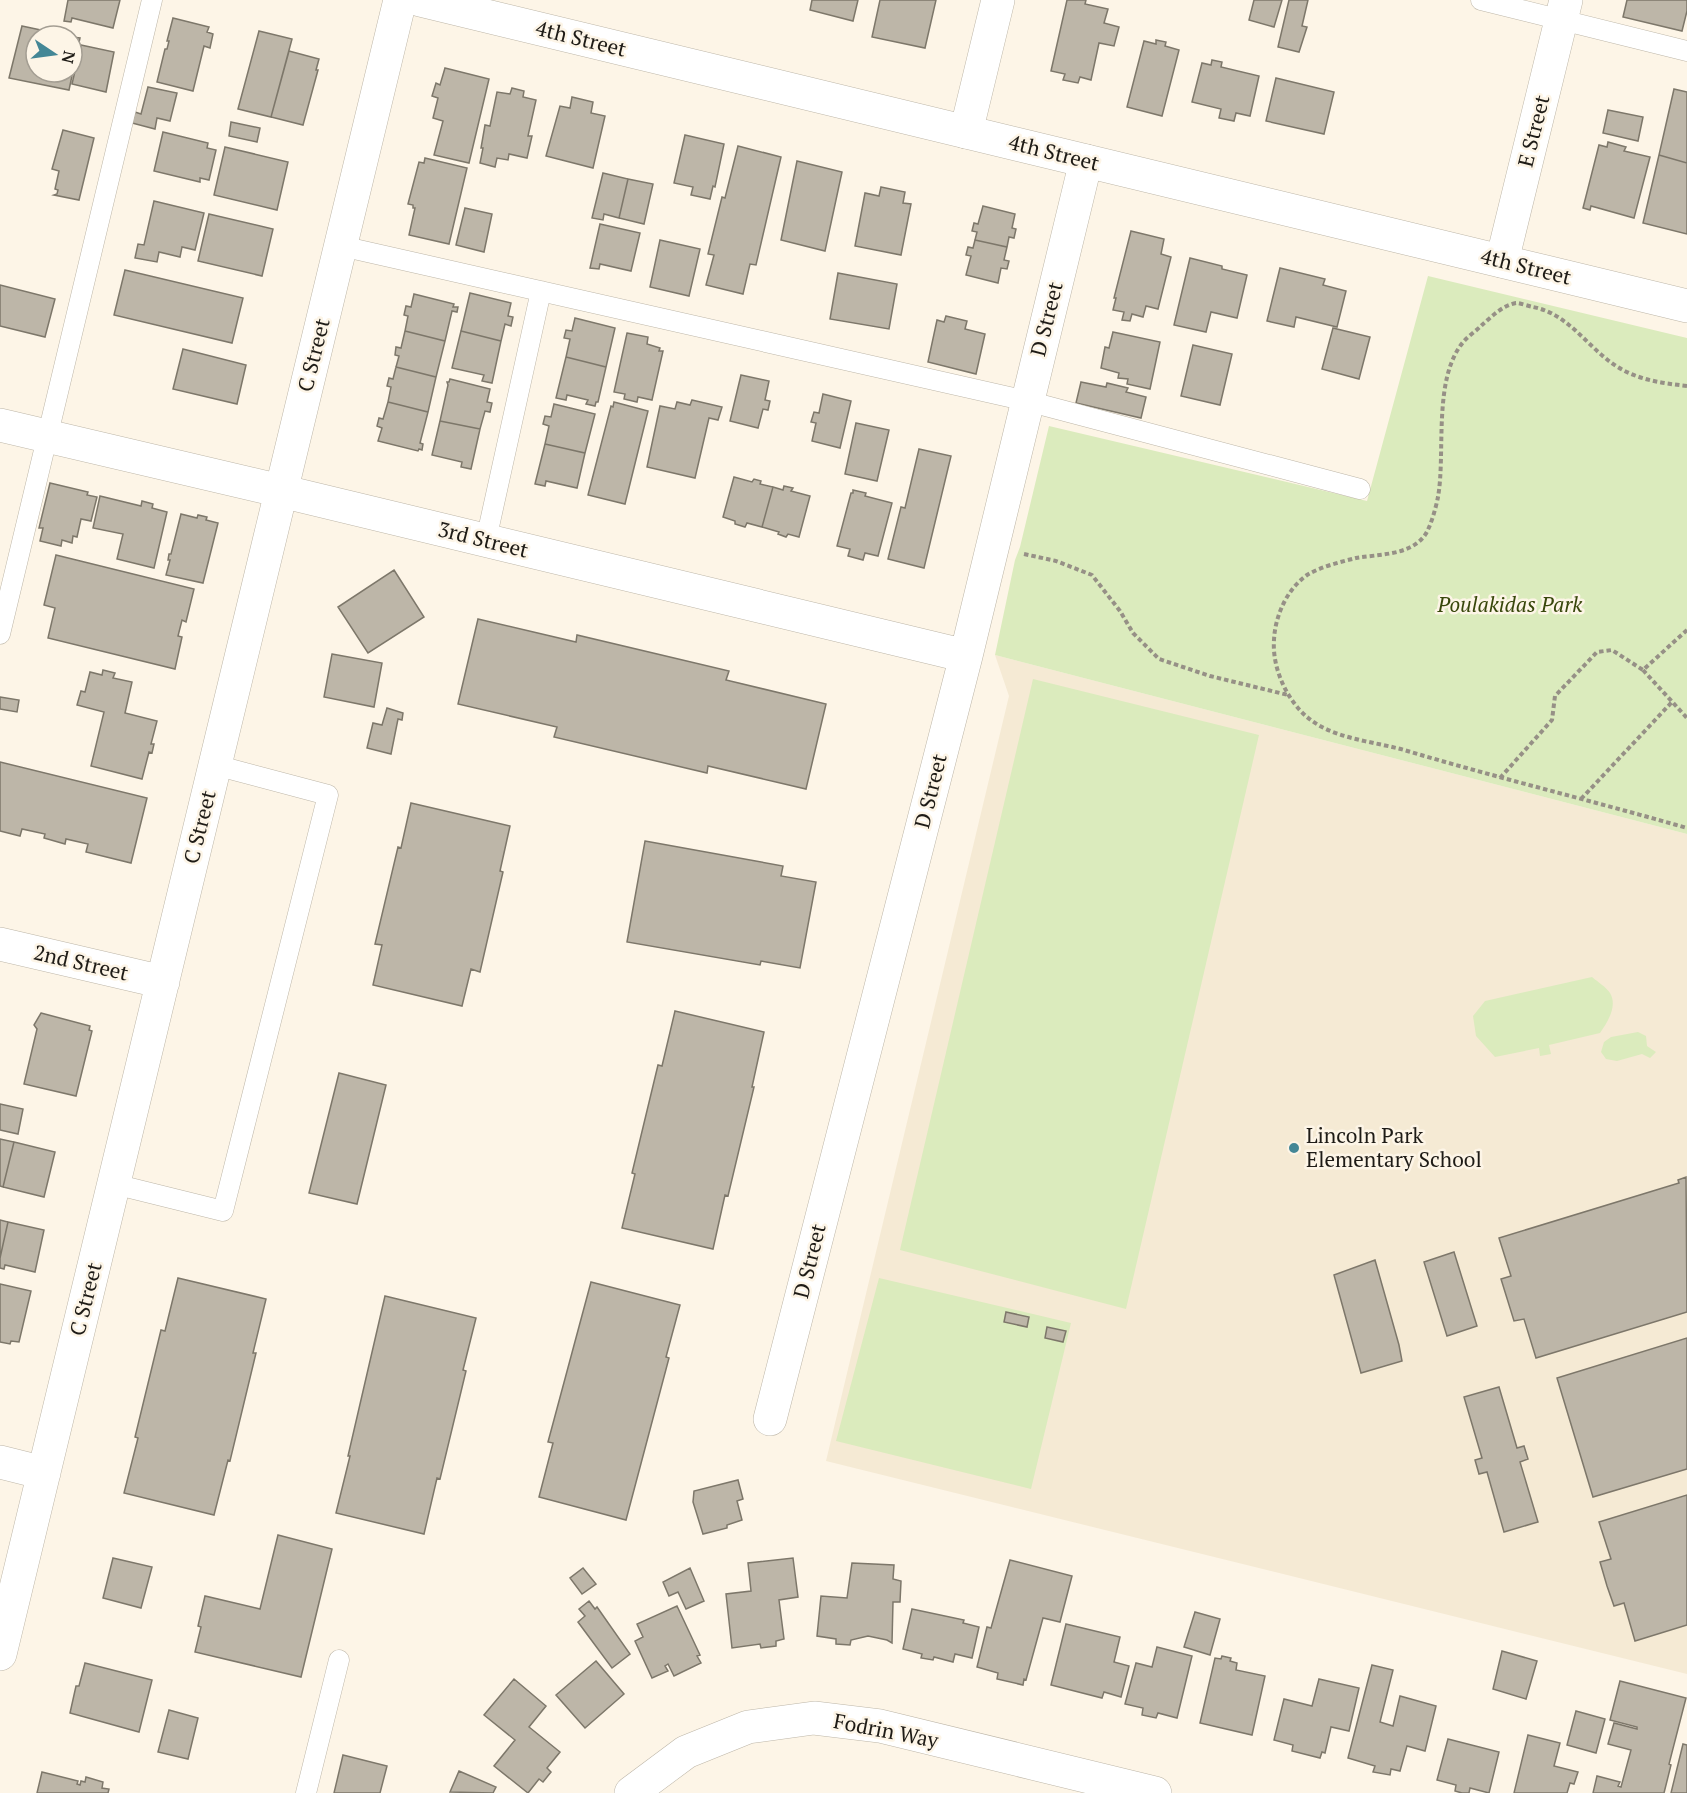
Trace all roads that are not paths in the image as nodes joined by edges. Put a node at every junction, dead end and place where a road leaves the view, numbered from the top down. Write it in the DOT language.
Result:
graph roads {
  1 [pos="152,0"];
  2 [pos="998,0"];
  3 [pos="1481,0"];
  4 [pos="420,1"];
  5 [pos="1563,10"];
  6 [pos="1687,51"];
  7 [pos="966,132"];
  8 [pos="1086,161"];
  9 [pos="341,246"];
  10 [pos="1502,261"];
  11 [pos="542,291"];
  12 [pos="1687,306"];
  13 [pos="1027,401"];
  14 [pos="0,425"];
  15 [pos="47,436"];
  16 [pos="1360,489"];
  17 [pos="281,491"];
  18 [pos="486,540"];
  19 [pos="0,634"];
  20 [pos="966,656"];
  21 [pos="215,765"];
  22 [pos="0,944"];
  23 [pos="163,982"];
  24 [pos="114,1184"];
  25 [pos="770,1419"];
  26 [pos="0,1462"];
  27 [pos="44,1473"];
  28 [pos="0,1654"];
  29 [pos="339,1660"];
  30 [pos="306,1793"];
  31 [pos="631,1793"];
  32 [pos="1155,1793"];
  1 -- 15 [label="lane"];
  2 -- 7 [label="street"];
  3 -- 5 [label="lane"];
  4 -- 7 [label="street, 4th Street"];
  4 -- 9 [label="street, C Street"];
  5 -- 6 [label="lane"];
  5 -- 10 [label="street, E Street"];
  7 -- 8 [label="street, 4th Street"];
  8 -- 10 [label="street, 4th Street"];
  8 -- 13 [label="street, D Street"];
  9 -- 11 [label="lane"];
  9 -- 17 [label="street, C Street"];
  10 -- 12 [label="street, 4th Street"];
  11 -- 13 [label="lane"];
  11 -- 18 [label="lane"];
  13 -- 16 [label="lane"];
  13 -- 20 [label="street, D Street"];
  14 -- 15 [label="street, 3rd Street"];
  15 -- 17 [label="street, 3rd Street"];
  15 -- 19 [label="lane"];
  17 -- 18 [label="street, 3rd Street"];
  17 -- 21 [label="street, C Street"];
  18 -- 20 [label="street, 3rd Street"];
  20 -- 25 [label="street, D Street"];
  21 -- 23 [label="street, C Street"];
  21 -- 24 [label="lane"];
  22 -- 23 [label="street, 2nd Street"];
  23 -- 24 [label="street, C Street"];
  24 -- 27 [label="street, C Street"];
  26 -- 27 [label="street"];
  27 -- 28 [label="street, C Street"];
  29 -- 30 [label="lane"];
  31 -- 32 [label="street, Fodrin Way"];
}
